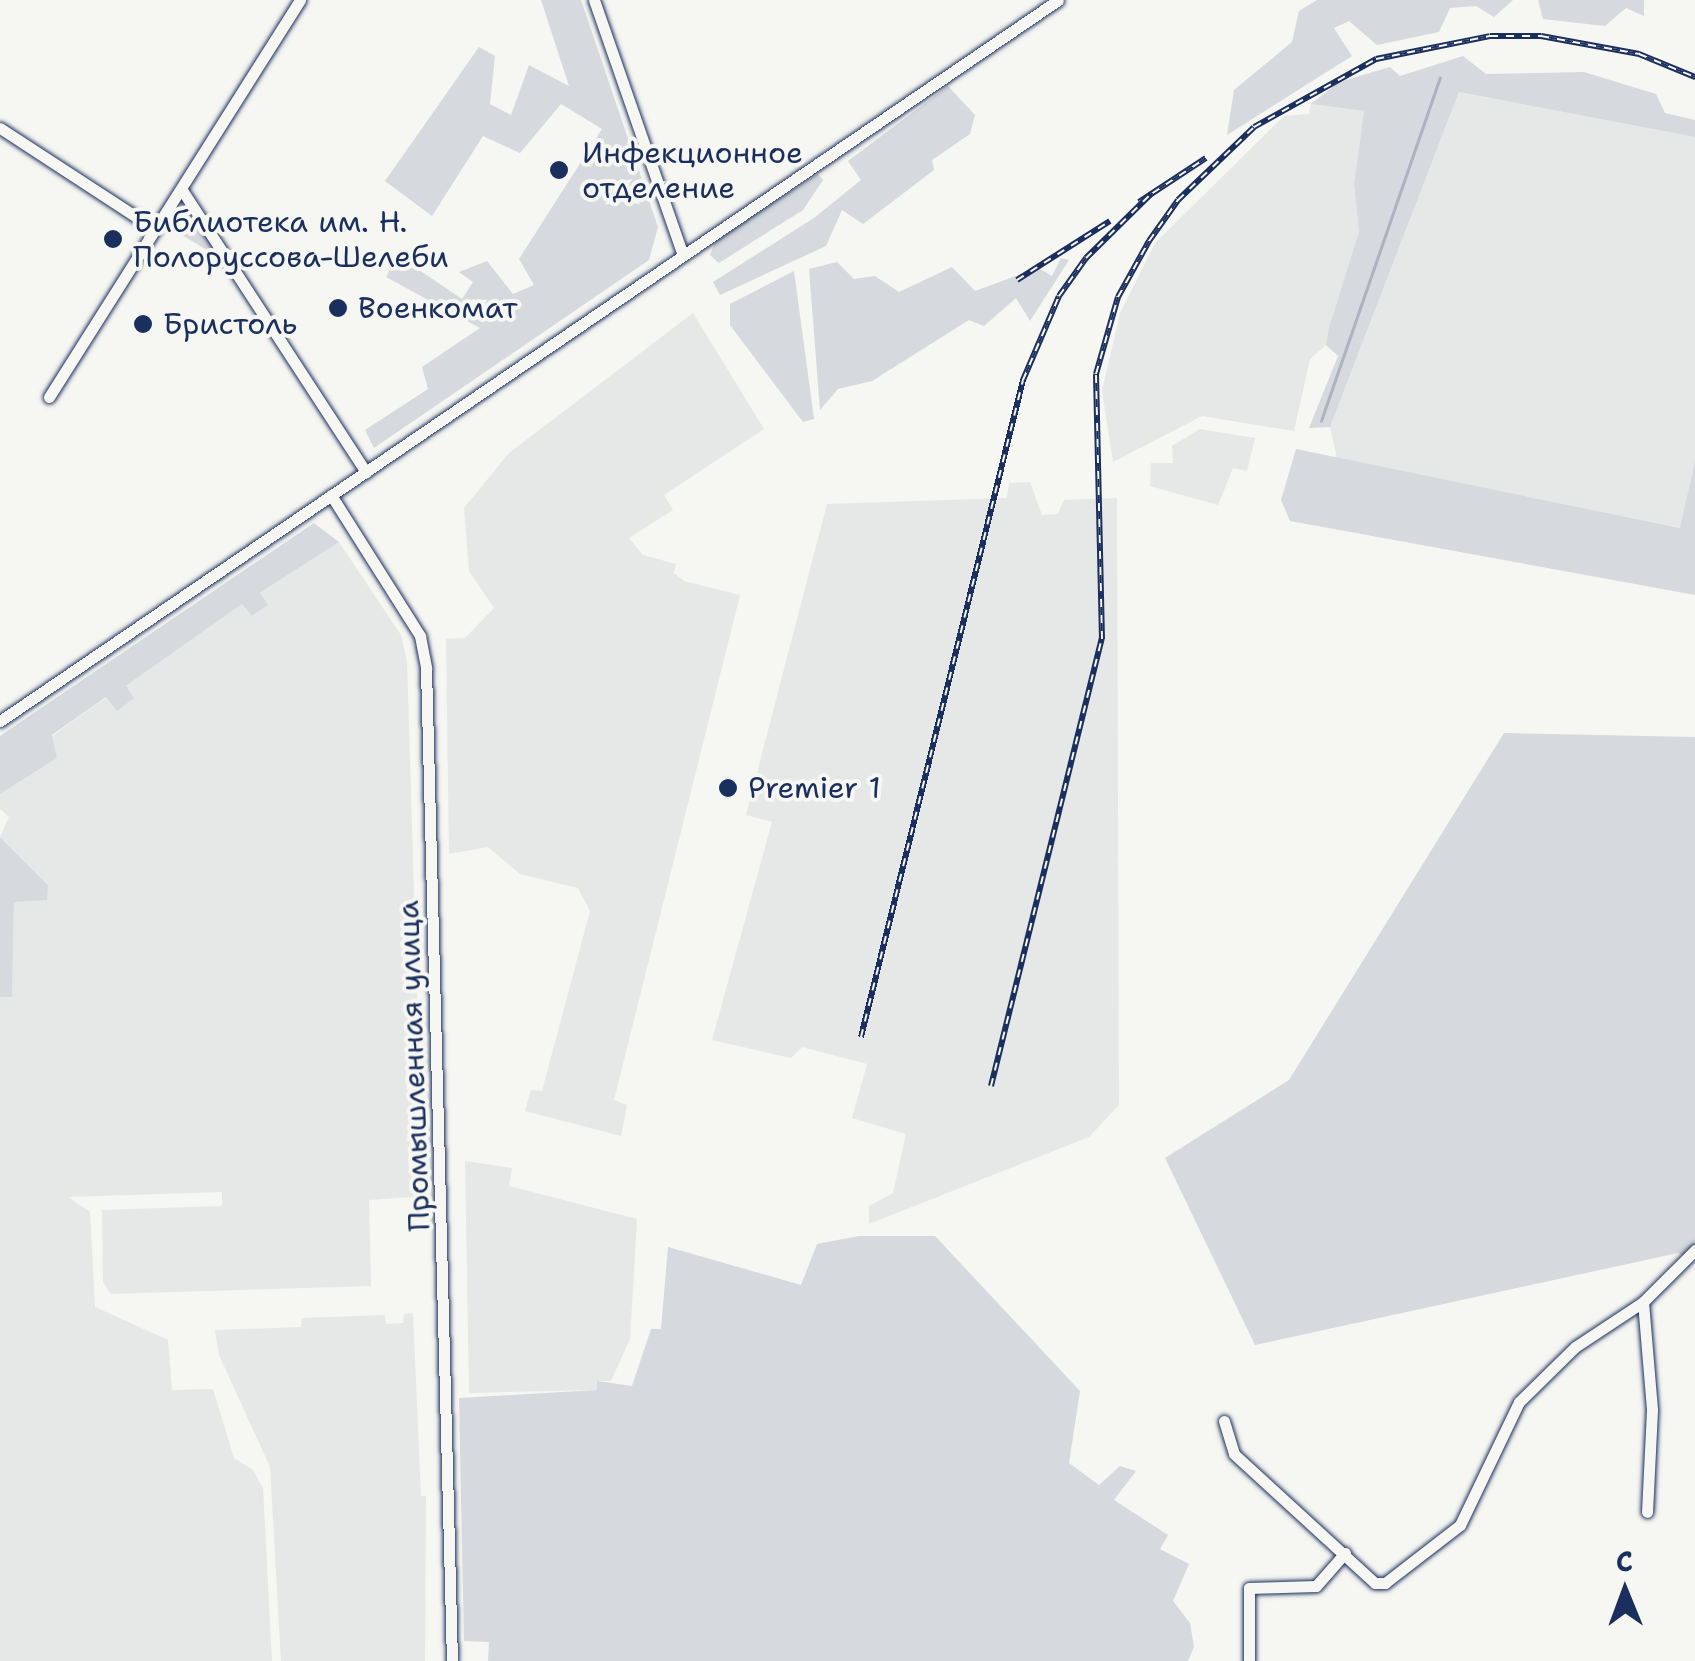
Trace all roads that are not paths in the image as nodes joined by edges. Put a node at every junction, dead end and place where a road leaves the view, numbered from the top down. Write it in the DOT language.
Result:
graph roads {
  1 [pos="300,0"];
  2 [pos="594,0"];
  3 [pos="1058,0"];
  4 [pos="0,128"];
  5 [pos="182,190"];
  6 [pos="155,229"];
  7 [pos="684,255"];
  8 [pos="49,397"];
  9 [pos="366,472"];
  10 [pos="332,495"];
  11 [pos="0,721"];
  12 [pos="1695,1250"];
  13 [pos="1643,1302"];
  14 [pos="1224,1422"];
  15 [pos="1646,1512"];
  16 [pos="1345,1553"];
  17 [pos="452,1661"];
  18 [pos="1249,1661"];
  1 -- 5 [label="street"];
  2 -- 7 [label="street"];
  3 -- 7 [label="street"];
  4 -- 6 [label="street"];
  5 -- 6 [label="street"];
  5 -- 9 [label="street"];
  6 -- 8 [label="street"];
  7 -- 9 [label="street"];
  9 -- 10 [label="street"];
  10 -- 11 [label="street"];
  10 -- 17 [label="street, Промышленная улица"];
  12 -- 13 [label="street"];
  13 -- 15 [label="street"];
  13 -- 16 [label="street"];
  14 -- 16 [label="street"];
  16 -- 18 [label="street"];
}
